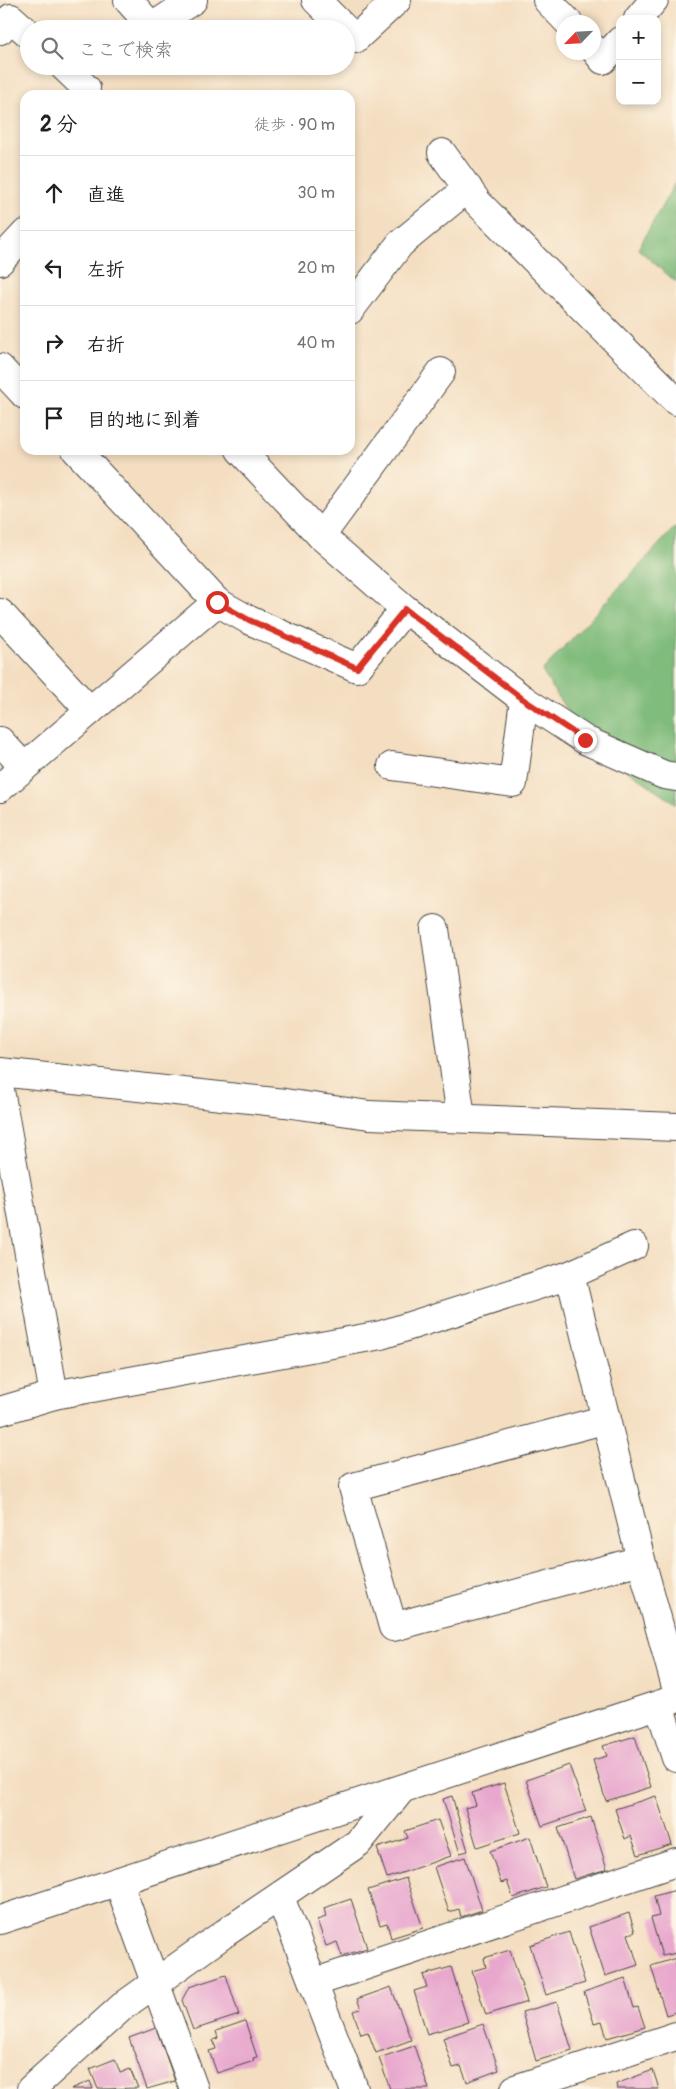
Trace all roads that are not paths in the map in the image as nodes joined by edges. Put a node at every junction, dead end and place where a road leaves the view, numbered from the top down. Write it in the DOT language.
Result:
graph roads {
  1 [pos="128,0"];
  2 [pos="193,0"];
  3 [pos="316,0"];
  4 [pos="397,0"];
  5 [pos="547,0"];
  6 [pos="654,0"];
  7 [pos="561,15"];
  8 [pos="641,15"];
  9 [pos="146,20"];
  10 [pos="163,20"];
  11 [pos="336,20"];
  12 [pos="355,38"];
  13 [pos="616,45"];
  14 [pos="601,57"];
  15 [pos="72,75"];
  16 [pos="86,90"];
  17 [pos="442,153"];
  18 [pos="468,188"];
  19 [pos="20,239"];
  20 [pos="0,261"];
  21 [pos="355,303"];
  22 [pos="0,368"];
  23 [pos="441,372"];
  24 [pos="20,390"];
  25 [pos="676,400"];
  26 [pos="81,455"];
  27 [pos="247,455"];
  28 [pos="320,536"];
  29 [pos="217,602"];
  30 [pos="405,609"];
  31 [pos="0,613"];
  32 [pos="524,700"];
  33 [pos="90,711"];
  34 [pos="0,741"];
  35 [pos="392,766"];
  36 [pos="24,767"];
  37 [pos="676,777"];
  38 [pos="0,788"];
  39 [pos="435,929"];
  40 [pos="0,1072"];
  41 [pos="0,1090"];
  42 [pos="461,1118"];
  43 [pos="676,1127"];
  44 [pos="634,1246"];
  45 [pos="570,1275"];
  46 [pos="54,1395"];
  47 [pos="0,1411"];
  48 [pos="607,1419"];
  49 [pos="641,1560"];
  50 [pos="670,1697"];
  51 [pos="676,1758"];
  52 [pos="401,1790"];
  53 [pos="676,1862"];
  54 [pos="118,1881"];
  55 [pos="280,1896"];
  56 [pos="0,1920"];
  57 [pos="313,1983"];
  58 [pos="155,1984"];
  59 [pos="676,2036"];
  60 [pos="31,2089"];
  61 [pos="194,2089"];
  62 [pos="354,2089"];
  63 [pos="515,2089"];
  1 -- 9 [label="street"];
  2 -- 10 [label="street"];
  3 -- 11 [label="street"];
  4 -- 12 [label="street"];
  5 -- 7 [label="street"];
  6 -- 8 [label="street"];
  13 -- 14 [label="street"];
  15 -- 16 [label="street"];
  17 -- 18 [label="street"];
  18 -- 21 [label="street"];
  18 -- 25 [label="street"];
  19 -- 20 [label="street"];
  22 -- 24 [label="street"];
  23 -- 28 [label="street"];
  26 -- 29 [label="street"];
  27 -- 28 [label="street"];
  28 -- 30 [label="street"];
  29 -- 30 [label="street"];
  29 -- 33 [label="street"];
  30 -- 32 [label="street"];
  31 -- 33 [label="street"];
  32 -- 35 [label="street"];
  32 -- 37 [label="street"];
  33 -- 36 [label="street"];
  34 -- 36 [label="street"];
  36 -- 38 [label="street"];
  39 -- 42 [label="street"];
  40 -- 42 [label="street"];
  41 -- 46 [label="street"];
  42 -- 43 [label="street"];
  44 -- 45 [label="street"];
  45 -- 46 [label="street"];
  45 -- 48 [label="street"];
  46 -- 47 [label="street"];
  48 -- 49 [label="street"];
  48 -- 49 [label="street"];
  49 -- 50 [label="street"];
  50 -- 51 [label="street"];
  50 -- 52 [label="street"];
  52 -- 54 [label="street"];
  52 -- 55 [label="street"];
  53 -- 57 [label="street"];
  54 -- 56 [label="street"];
  54 -- 58 [label="street"];
  55 -- 57 [label="street"];
  55 -- 58 [label="street"];
  57 -- 62 [label="street"];
  58 -- 60 [label="street"];
  58 -- 61 [label="street"];
  59 -- 63 [label="street"];
}
